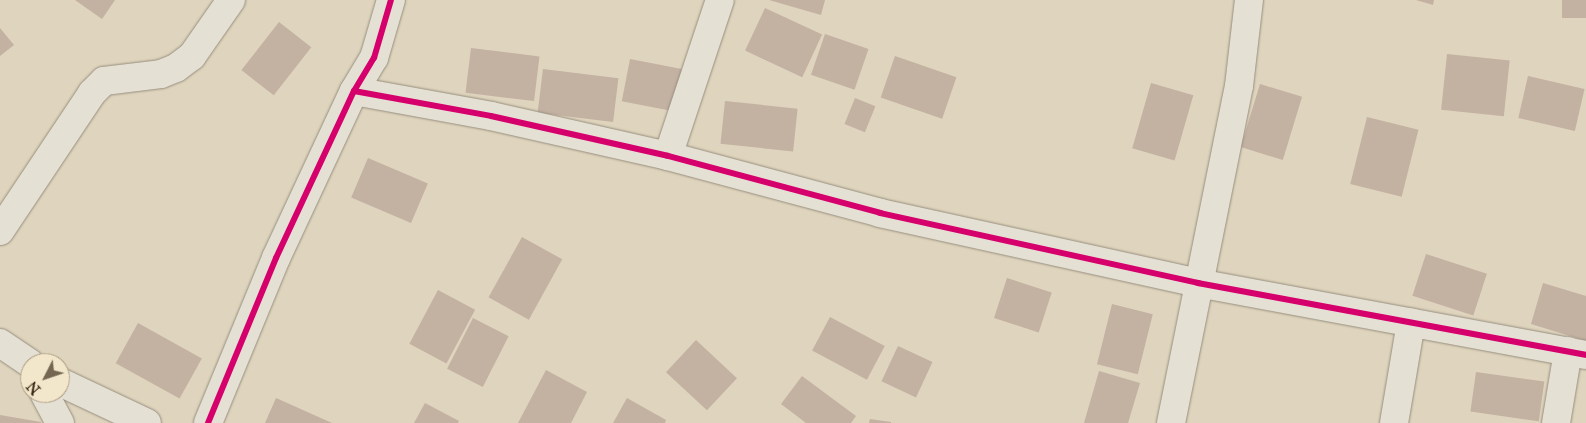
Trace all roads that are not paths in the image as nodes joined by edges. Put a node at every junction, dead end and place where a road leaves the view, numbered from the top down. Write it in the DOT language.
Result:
graph roads {
  1 [pos="231,0"];
  2 [pos="391,0"];
  3 [pos="720,0"];
  4 [pos="1249,0"];
  5 [pos="354,91"];
  6 [pos="668,156"];
  7 [pos="0,231"];
  8 [pos="1198,283"];
  9 [pos="1411,322"];
  10 [pos="1577,353"];
  11 [pos="70,387"];
  12 [pos="49,403"];
  13 [pos="60,423"];
  14 [pos="147,423"];
  15 [pos="208,423"];
  16 [pos="1171,423"];
  17 [pos="1394,423"];
  18 [pos="1556,423"];
  1 -- 7 [label="street"];
  2 -- 5 [label="street"];
  3 -- 6 [label="street"];
  4 -- 8 [label="street"];
  5 -- 6 [label="street"];
  5 -- 15 [label="street"];
  6 -- 8 [label="street"];
  8 -- 9 [label="street"];
  8 -- 16 [label="street"];
  9 -- 10 [label="street"];
  9 -- 17 [label="street"];
  10 -- 18 [label="street"];
  11 -- 14 [label="street"];
  12 -- 13 [label="street"];
}
